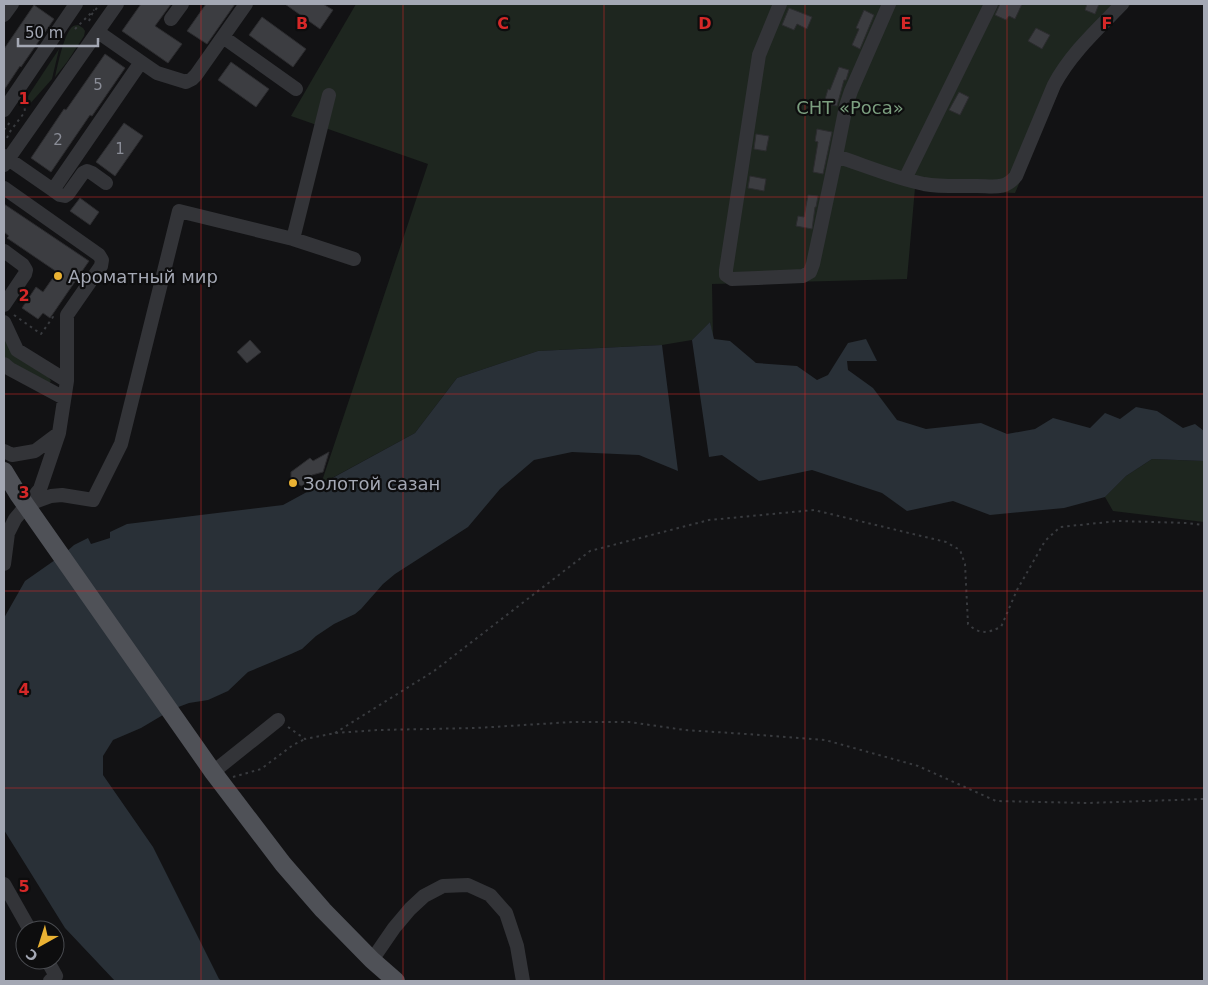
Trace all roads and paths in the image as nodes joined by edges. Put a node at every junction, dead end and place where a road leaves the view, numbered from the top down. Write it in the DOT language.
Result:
graph roads {
  1 [pos="12,4"];
  2 [pos="99,4"];
  3 [pos="117,4"];
  4 [pos="182,4"];
  5 [pos="246,4"];
  6 [pos="780,4"];
  7 [pos="889,4"];
  8 [pos="991,4"];
  9 [pos="1122,4"];
  10 [pos="69,6"];
  11 [pos="97,7"];
  12 [pos="4,15"];
  13 [pos="172,19"];
  14 [pos="98,32"];
  15 [pos="223,37"];
  16 [pos="141,62"];
  17 [pos="296,89"];
  18 [pos="329,95"];
  19 [pos="4,110"];
  20 [pos="836,156"];
  21 [pos="5,160"];
  22 [pos="905,180"];
  23 [pos="106,183"];
  24 [pos="4,188"];
  25 [pos="53,190"];
  26 [pos="293,239"];
  27 [pos="4,251"];
  28 [pos="354,259"];
  29 [pos="6,313"];
  30 [pos="66,321"];
  31 [pos="4,364"];
  32 [pos="67,381"];
  33 [pos="64,398"];
  34 [pos="59,433"];
  35 [pos="4,451"];
  36 [pos="4,471"];
  37 [pos="26,505"];
  38 [pos="1204,525"];
  39 [pos="6,532"];
  40 [pos="4,564"];
  41 [pos="278,720"];
  42 [pos="335,733"];
  43 [pos="305,739"];
  44 [pos="217,778"];
  45 [pos="1204,799"];
  46 [pos="4,884"];
  47 [pos="24,920"];
  48 [pos="372,960"];
  49 [pos="53,970"];
  50 [pos="50,981"];
  51 [pos="396,981"];
  52 [pos="523,981"];
  1 -- 12 [label="street"];
  2 -- 11 [label="path"];
  3 -- 14 [label="street"];
  4 -- 13 [label="street"];
  5 -- 15 [label="street"];
  6 -- 20 [label="street"];
  7 -- 20 [label="street"];
  8 -- 22 [label="street"];
  9 -- 22 [label="street"];
  10 -- 19 [label="street"];
  14 -- 16 [label="street"];
  14 -- 21 [label="street"];
  15 -- 16 [label="street"];
  15 -- 17 [label="street"];
  16 -- 25 [label="street"];
  18 -- 26 [label="street"];
  20 -- 22 [label="street"];
  21 -- 25 [label="street"];
  23 -- 25 [label="street"];
  24 -- 30 [label="street"];
  26 -- 28 [label="street"];
  26 -- 37 [label="street"];
  27 -- 29 [label="street"];
  29 -- 30 [label="path"];
  29 -- 32 [label="street"];
  30 -- 32 [label="street"];
  31 -- 33 [label="street"];
  32 -- 33 [label="street"];
  33 -- 34 [label="street"];
  34 -- 35 [label="street"];
  34 -- 37 [label="street"];
  36 -- 37 [label="main road"];
  37 -- 39 [label="street"];
  37 -- 44 [label="main road"];
  38 -- 42 [label="path"];
  39 -- 40 [label="street"];
  41 -- 43 [label="path"];
  41 -- 44 [label="street"];
  42 -- 43 [label="path"];
  42 -- 45 [label="path"];
  43 -- 44 [label="path"];
  44 -- 48 [label="main road"];
  46 -- 47 [label="street"];
  48 -- 51 [label="main road"];
  48 -- 52 [label="street"];
  49 -- 50 [label="street"];
}
